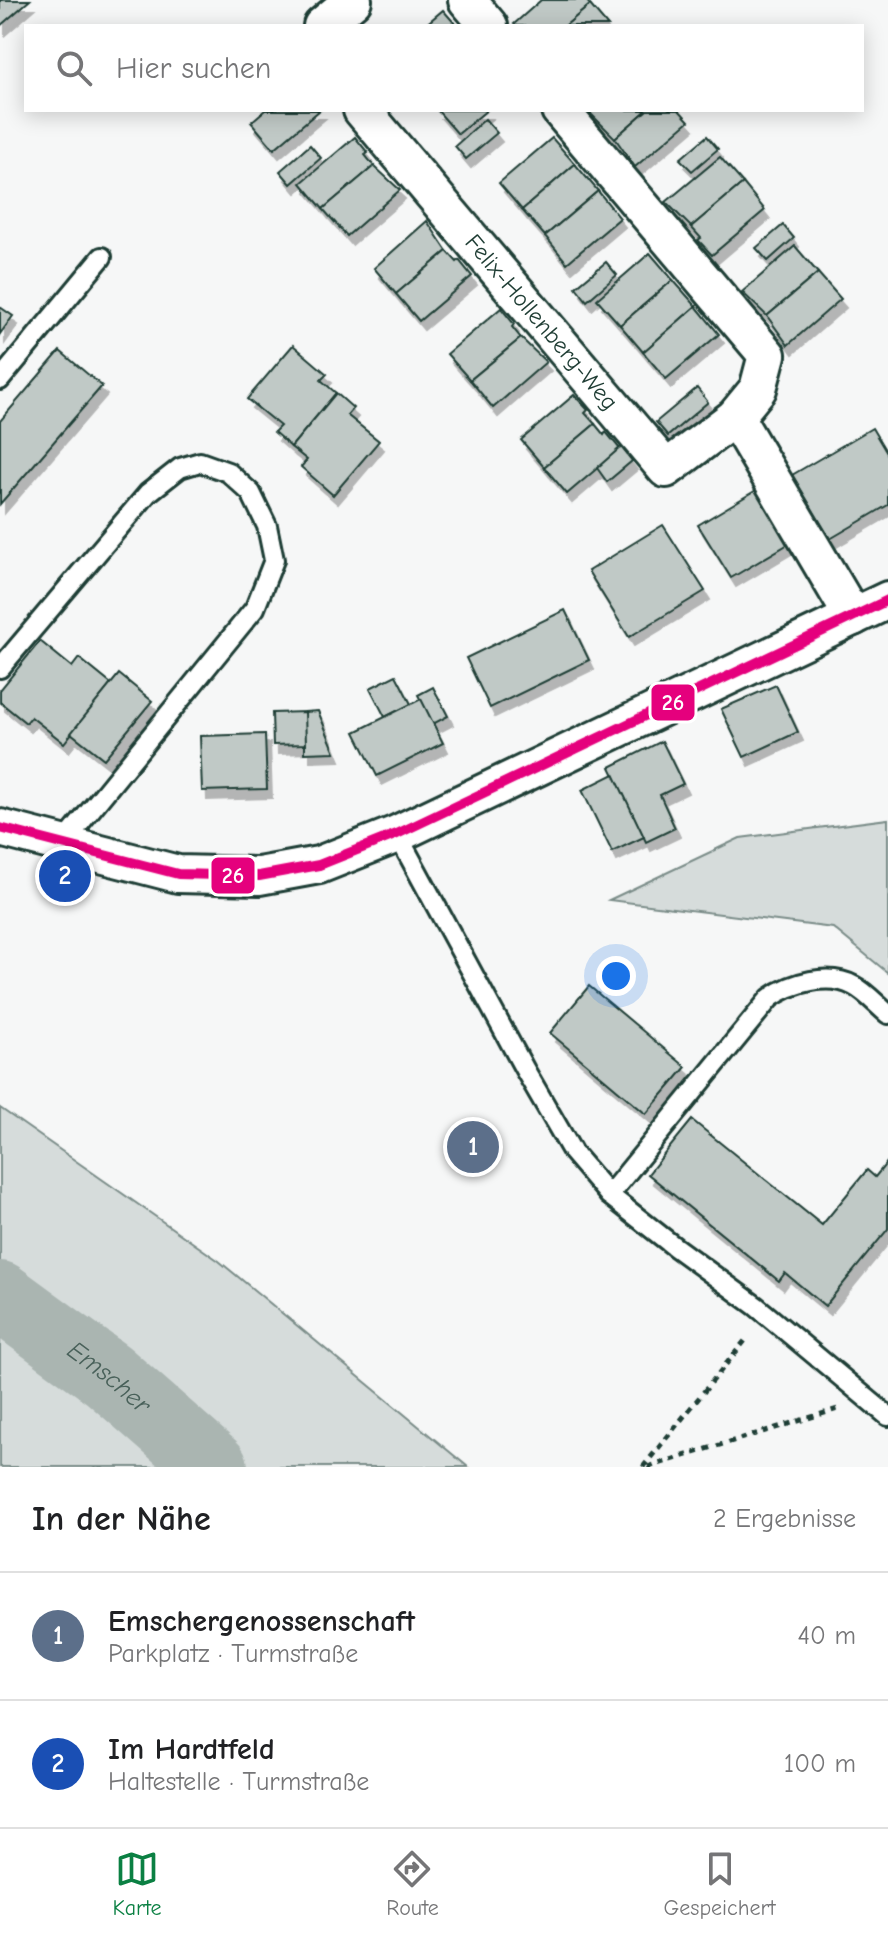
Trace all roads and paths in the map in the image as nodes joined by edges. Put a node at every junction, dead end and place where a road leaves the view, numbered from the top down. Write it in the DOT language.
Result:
graph roads {
  1 [pos="353,0"];
  2 [pos="467,0"];
  3 [pos="324,24"];
  4 [pos="487,24"];
  5 [pos="364,112"];
  6 [pos="562,112"];
  7 [pos="102,257"];
  8 [pos="0,380"];
  9 [pos="735,417"];
  10 [pos="888,600"];
  11 [pos="853,617"];
  12 [pos="0,668"];
  13 [pos="0,828"];
  14 [pos="397,834"];
  15 [pos="63,844"];
  16 [pos="888,1014"];
  17 [pos="609,1195"];
  18 [pos="766,1315"];
  19 [pos="868,1400"];
  20 [pos="888,1416"];
  21 [pos="645,1467"];
  1 -- 3 [label="street"];
  2 -- 4 [label="street"];
  5 -- 9 [label="street, Felix-Hollenberg-Weg"];
  6 -- 9 [label="street, Felix-Hollenberg-Weg"];
  7 -- 8 [label="lane"];
  9 -- 11 [label="street"];
  10 -- 11 [label="street"];
  11 -- 14 [label="street"];
  12 -- 15 [label="lane"];
  13 -- 15 [label="street"];
  14 -- 15 [label="street"];
  14 -- 17 [label="lane"];
  16 -- 17 [label="lane"];
  17 -- 18 [label="lane"];
  18 -- 19 [label="lane"];
  18 -- 21 [label="path"];
  19 -- 20 [label="lane"];
  19 -- 21 [label="path"];
}
